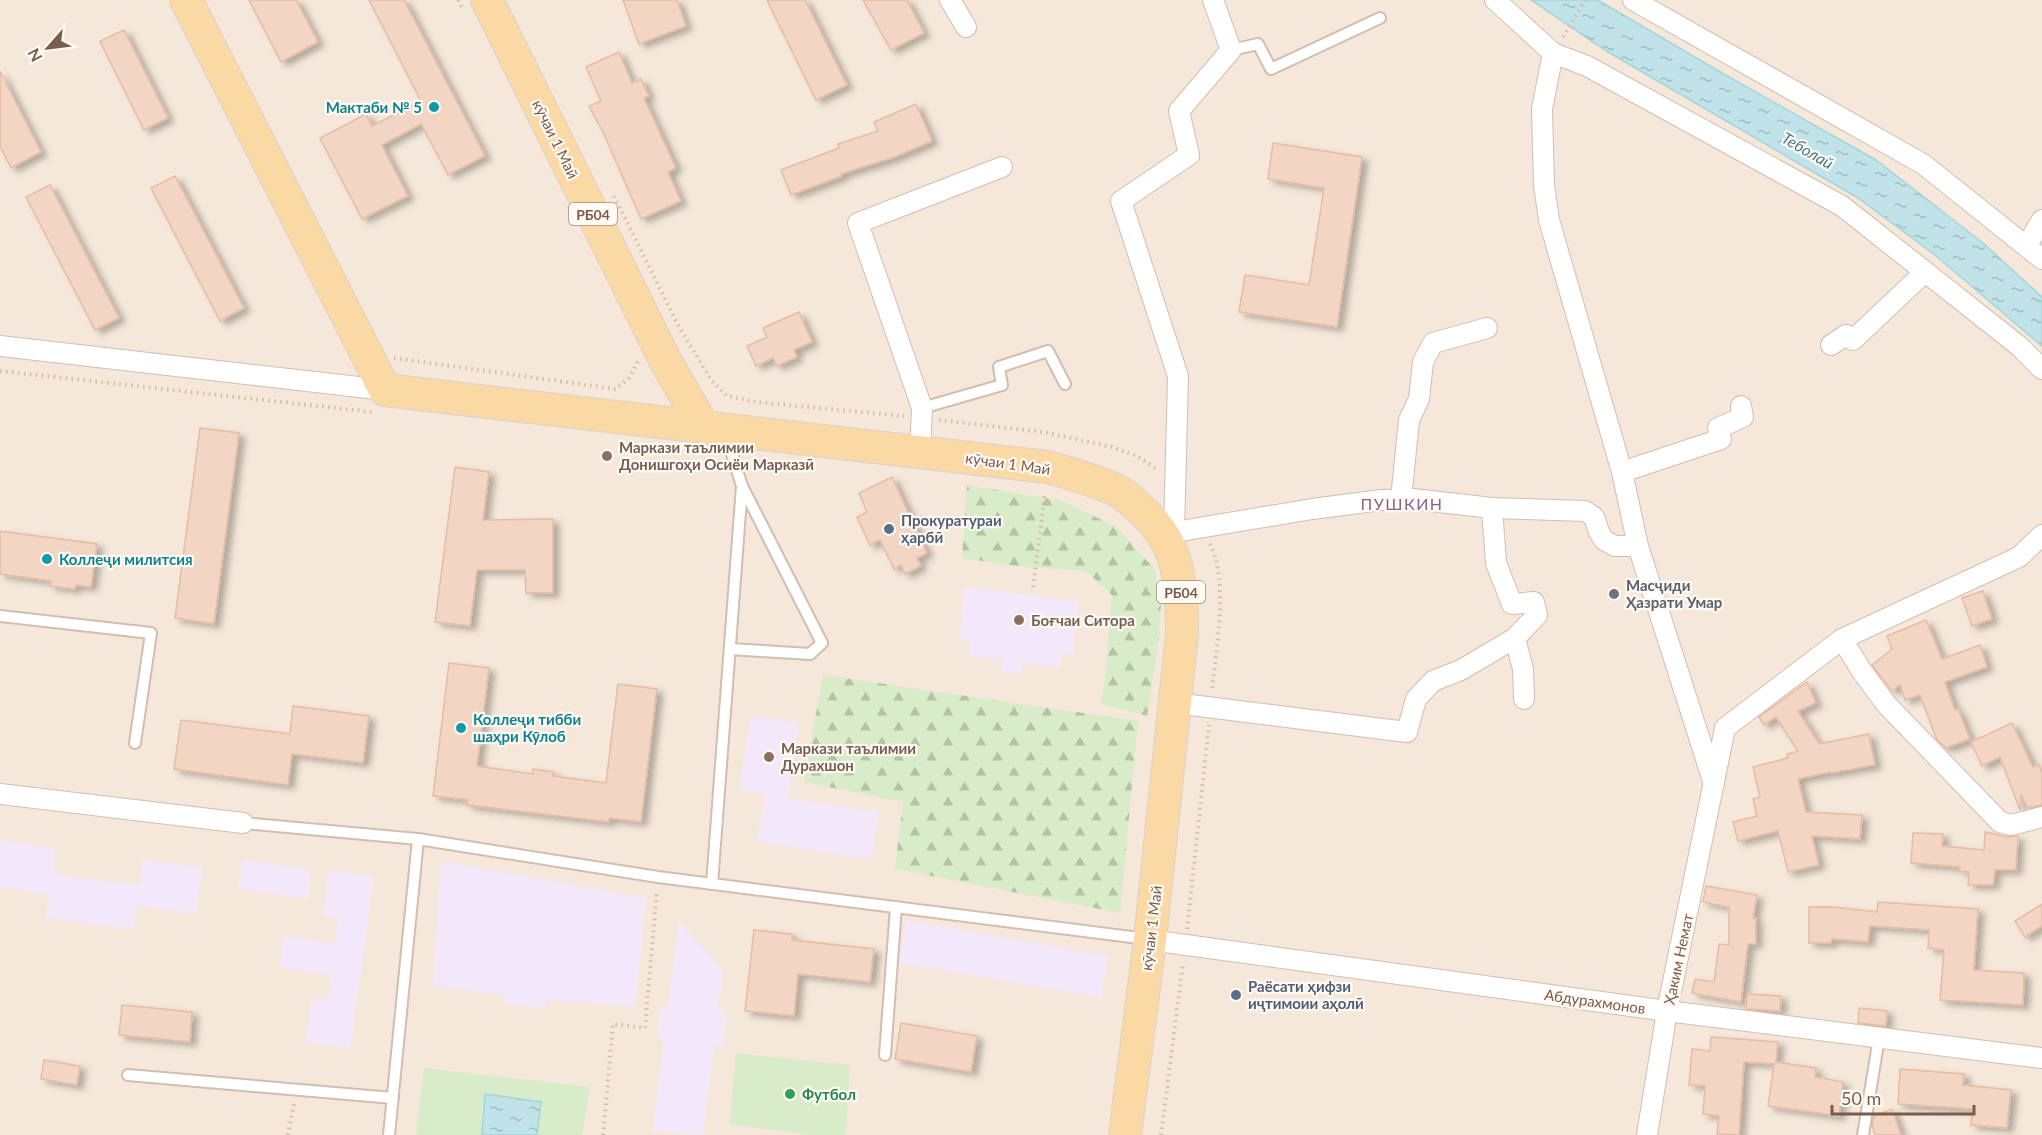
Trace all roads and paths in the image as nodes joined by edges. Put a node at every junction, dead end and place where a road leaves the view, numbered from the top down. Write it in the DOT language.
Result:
graph roads {
  1 [pos="186,0"];
  2 [pos="458,0"];
  3 [pos="950,0"];
  4 [pos="1213,0"];
  5 [pos="1495,0"];
  6 [pos="1585,0"];
  7 [pos="1633,0"];
  8 [pos="476,5"];
  9 [pos="1380,18"];
  10 [pos="966,27"];
  11 [pos="1564,35"];
  12 [pos="1231,50"];
  13 [pos="1553,53"];
  14 [pos="1002,168"];
  15 [pos="611,190"];
  16 [pos="2042,219"];
  17 [pos="2027,245"];
  18 [pos="2042,259"];
  19 [pos="1925,272"];
  20 [pos="1487,328"];
  21 [pos="1832,345"];
  22 [pos="0,346"];
  23 [pos="634,352"];
  24 [pos="367,354"];
  25 [pos="2042,369"];
  26 [pos="1065,384"];
  27 [pos="386,390"];
  28 [pos="1741,406"];
  29 [pos="922,413"];
  30 [pos="714,428"];
  31 [pos="920,452"];
  32 [pos="1047,467"];
  33 [pos="1622,472"];
  34 [pos="742,486"];
  35 [pos="1175,489"];
  36 [pos="1401,500"];
  37 [pos="1492,508"];
  38 [pos="1202,527"];
  39 [pos="1168,533"];
  40 [pos="2042,535"];
  41 [pos="1638,546"];
  42 [pos="1033,587"];
  43 [pos="0,616"];
  44 [pos="1515,638"];
  45 [pos="1842,639"];
  46 [pos="730,649"];
  47 [pos="1524,699"];
  48 [pos="1175,703"];
  49 [pos="1211,707"];
  50 [pos="135,743"];
  51 [pos="1714,784"];
  52 [pos="0,794"];
  53 [pos="2042,817"];
  54 [pos="243,823"];
  55 [pos="418,839"];
  56 [pos="658,877"];
  57 [pos="712,884"];
  58 [pos="896,907"];
  59 [pos="1150,940"];
  60 [pos="1185,945"];
  61 [pos="1667,1011"];
  62 [pos="1879,1038"];
  63 [pos="885,1054"];
  64 [pos="2041,1058"];
  65 [pos="128,1075"];
  66 [pos="296,1089"];
  67 [pos="393,1098"];
  68 [pos="288,1135"];
  69 [pos="389,1135"];
  70 [pos="603,1135"];
  71 [pos="1125,1135"];
  72 [pos="1161,1135"];
  73 [pos="1647,1135"];
  74 [pos="1863,1135"];
  1 -- 24 [label="main road"];
  2 -- 8 [label="path"];
  3 -- 10 [label="street"];
  4 -- 12 [label="street"];
  5 -- 13 [label="street"];
  6 -- 11 [label="path"];
  7 -- 17 [label="street"];
  8 -- 30 [label="main road, кӯчаи 1 Май / РБ04"];
  9 -- 12 [label="lane"];
  12 -- 35 [label="street"];
  13 -- 19 [label="street"];
  13 -- 33 [label="street"];
  14 -- 29 [label="street"];
  15 -- 29 [label="path"];
  16 -- 17 [label="street"];
  17 -- 18 [label="street"];
  19 -- 21 [label="street"];
  19 -- 25 [label="street"];
  20 -- 36 [label="street"];
  22 -- 27 [label="street"];
  23 -- 24 [label="path"];
  24 -- 27 [label="main road"];
  26 -- 29 [label="lane"];
  27 -- 30 [label="main road"];
  28 -- 33 [label="street"];
  29 -- 31 [label="street"];
  29 -- 35 [label="path"];
  30 -- 31 [label="main road, кӯчаи 1 Май / РБ04"];
  30 -- 34 [label="lane"];
  31 -- 32 [label="main road, кӯчаи 1 Май / РБ04"];
  32 -- 39 [label="main road, кӯчаи 1 Май / РБ04"];
  32 -- 42 [label="path"];
  33 -- 41 [label="street"];
  34 -- 46 [label="lane"];
  34 -- 46 [label="lane"];
  35 -- 39 [label="street"];
  36 -- 37 [label="street"];
  36 -- 38 [label="street"];
  37 -- 41 [label="street"];
  37 -- 44 [label="street"];
  38 -- 39 [label="street"];
  38 -- 49 [label="path"];
  39 -- 48 [label="main road, кӯчаи 1 Май / РБ04"];
  40 -- 45 [label="street, Ҳаким Немат"];
  41 -- 51 [label="street"];
  43 -- 50 [label="lane"];
  44 -- 47 [label="street"];
  44 -- 49 [label="street"];
  45 -- 51 [label="street, Ҳаким Немат"];
  45 -- 53 [label="street"];
  46 -- 57 [label="lane"];
  48 -- 49 [label="street"];
  48 -- 59 [label="main road, кӯчаи 1 Май / РБ04"];
  49 -- 60 [label="path"];
  51 -- 61 [label="street, Ҳаким Немат"];
  52 -- 54 [label="street"];
  54 -- 55 [label="lane"];
  55 -- 56 [label="lane"];
  55 -- 67 [label="lane"];
  56 -- 57 [label="lane"];
  56 -- 70 [label="path"];
  57 -- 58 [label="lane"];
  58 -- 59 [label="lane"];
  58 -- 63 [label="lane"];
  59 -- 60 [label="street, Абдурахмонов"];
  59 -- 71 [label="main road, кӯчаи 1 Май / РБ04"];
  60 -- 61 [label="street, Абдурахмонов"];
  60 -- 72 [label="path"];
  61 -- 62 [label="street, Абдурахмонов"];
  61 -- 73 [label="street, Ҳаким Немат"];
  62 -- 64 [label="street, Абдурахмонов"];
  62 -- 74 [label="lane"];
  65 -- 66 [label="lane"];
  66 -- 67 [label="lane"];
  66 -- 68 [label="path"];
  67 -- 69 [label="lane"];
}
